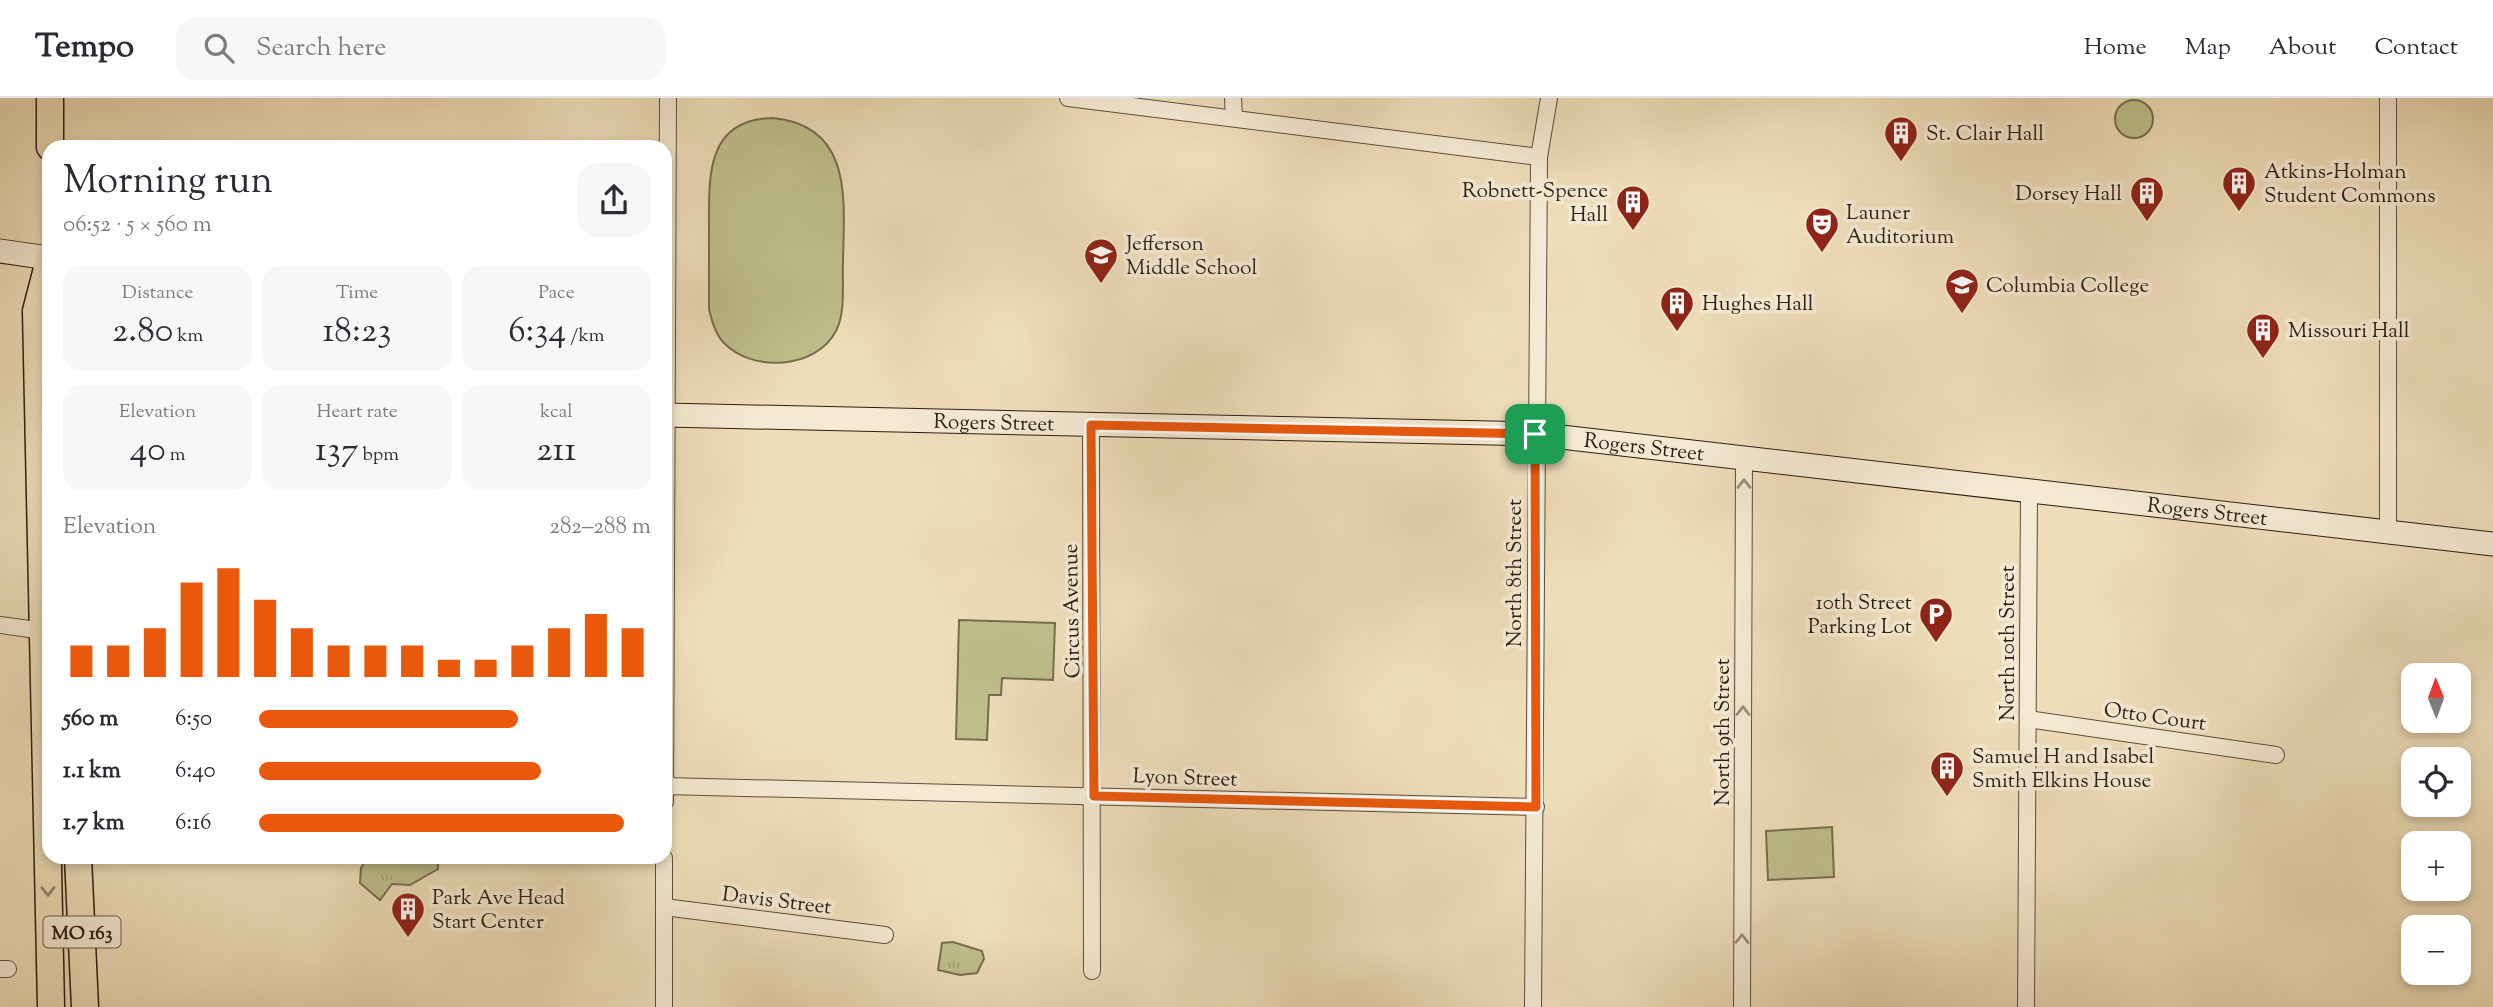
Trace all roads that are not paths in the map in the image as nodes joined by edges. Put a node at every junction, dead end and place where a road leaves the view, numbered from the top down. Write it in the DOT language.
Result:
graph roads {
  1 [pos="50,98"];
  2 [pos="668,98"];
  3 [pos="1068,98"];
  4 [pos="1233,98"];
  5 [pos="1549,98"];
  6 [pos="2388,98"];
  7 [pos="1234,118"];
  8 [pos="50,140"];
  9 [pos="668,140"];
  10 [pos="1539,157"];
  11 [pos="0,251"];
  12 [pos="42,258"];
  13 [pos="42,287"];
  14 [pos="672,415"];
  15 [pos="1091,425"];
  16 [pos="1535,434"];
  17 [pos="1744,457"];
  18 [pos="2029,490"];
  19 [pos="2388,530"];
  20 [pos="2493,544"];
  21 [pos="42,551"];
  22 [pos="0,625"];
  23 [pos="42,631"];
  24 [pos="2028,719"];
  25 [pos="2276,755"];
  26 [pos="672,786"];
  27 [pos="1094,796"];
  28 [pos="1536,807"];
  29 [pos="48,864"];
  30 [pos="78,864"];
  31 [pos="664,864"];
  32 [pos="664,907"];
  33 [pos="885,935"];
  34 [pos="1092,971"];
  35 [pos="51,1007"];
  36 [pos="85,1007"];
  37 [pos="664,1007"];
  38 [pos="1533,1007"];
  39 [pos="1741,1007"];
  40 [pos="2026,1007"];
  1 -- 8 [label="main road"];
  2 -- 9 [label="street"];
  3 -- 7 [label="street"];
  4 -- 7 [label="street"];
  5 -- 10 [label="street, North 8th Street"];
  6 -- 19 [label="street"];
  7 -- 10 [label="street"];
  10 -- 16 [label="street, North 8th Street"];
  11 -- 12 [label="street"];
  13 -- 21 [label="main road, MO 163"];
  14 -- 15 [label="street, Rogers Street"];
  15 -- 16 [label="street, Rogers Street"];
  15 -- 27 [label="street, Circus Avenue"];
  16 -- 17 [label="street, Rogers Street"];
  16 -- 28 [label="street, North 8th Street"];
  17 -- 18 [label="street, Rogers Street"];
  39 -- 17 [label="street, North 9th Street, one-way"];
  18 -- 19 [label="street, Rogers Street"];
  18 -- 24 [label="street, North 10th Street"];
  19 -- 20 [label="street, Rogers Street"];
  22 -- 23 [label="street"];
  24 -- 25 [label="street, Otto Court"];
  24 -- 40 [label="street, North 10th Street"];
  26 -- 27 [label="street, Lyon Street"];
  27 -- 28 [label="street, Lyon Street"];
  27 -- 34 [label="street, Circus Avenue"];
  28 -- 38 [label="street, North 8th Street"];
  29 -- 35 [label="main road, MO 163, one-way"];
  30 -- 36 [label="main road, MO 163"];
  31 -- 32 [label="street"];
  32 -- 33 [label="street, Davis Street"];
  32 -- 37 [label="street"];
}
